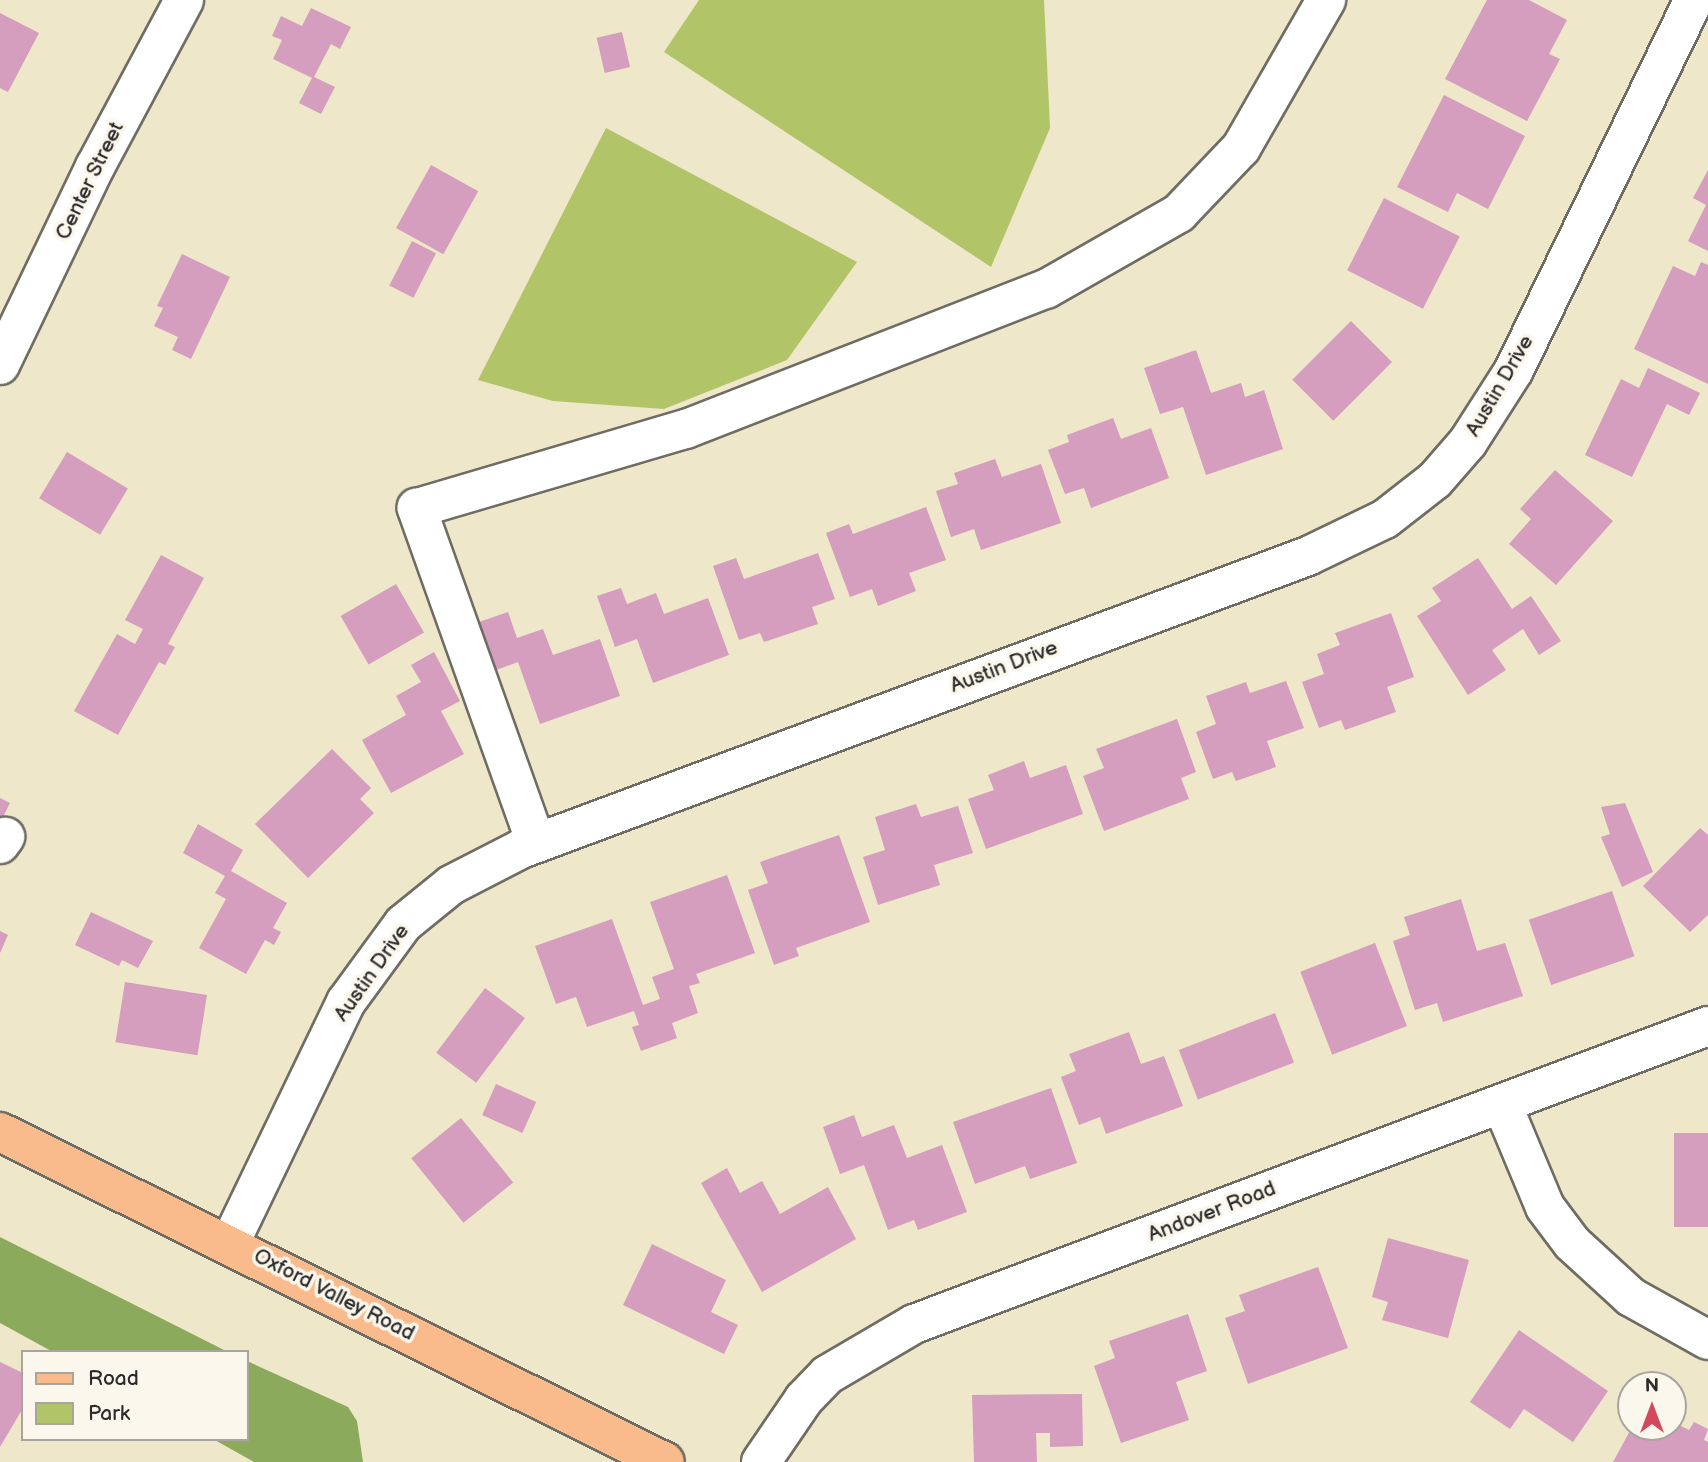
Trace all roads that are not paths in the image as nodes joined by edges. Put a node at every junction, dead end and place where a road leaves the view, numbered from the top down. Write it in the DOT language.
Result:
graph roads {
  1 [pos="184,0"];
  2 [pos="1326,0"];
  3 [pos="1694,0"];
  4 [pos="0,365"];
  5 [pos="536,843"];
  6 [pos="1708,1026"];
  7 [pos="1502,1104"];
  8 [pos="0,1132"];
  9 [pos="230,1243"];
  10 [pos="1708,1340"];
  11 [pos="666,1462"];
  12 [pos="761,1462"];
  1 -- 4 [label="street, Center Street"];
  2 -- 5 [label="street"];
  3 -- 5 [label="street, Austin Drive"];
  5 -- 9 [label="street, Austin Drive"];
  6 -- 7 [label="street, Andover Road"];
  7 -- 10 [label="street"];
  7 -- 12 [label="street, Andover Road"];
  8 -- 9 [label="main road, Oxford Valley Road"];
  9 -- 11 [label="main road, Oxford Valley Road"];
}
